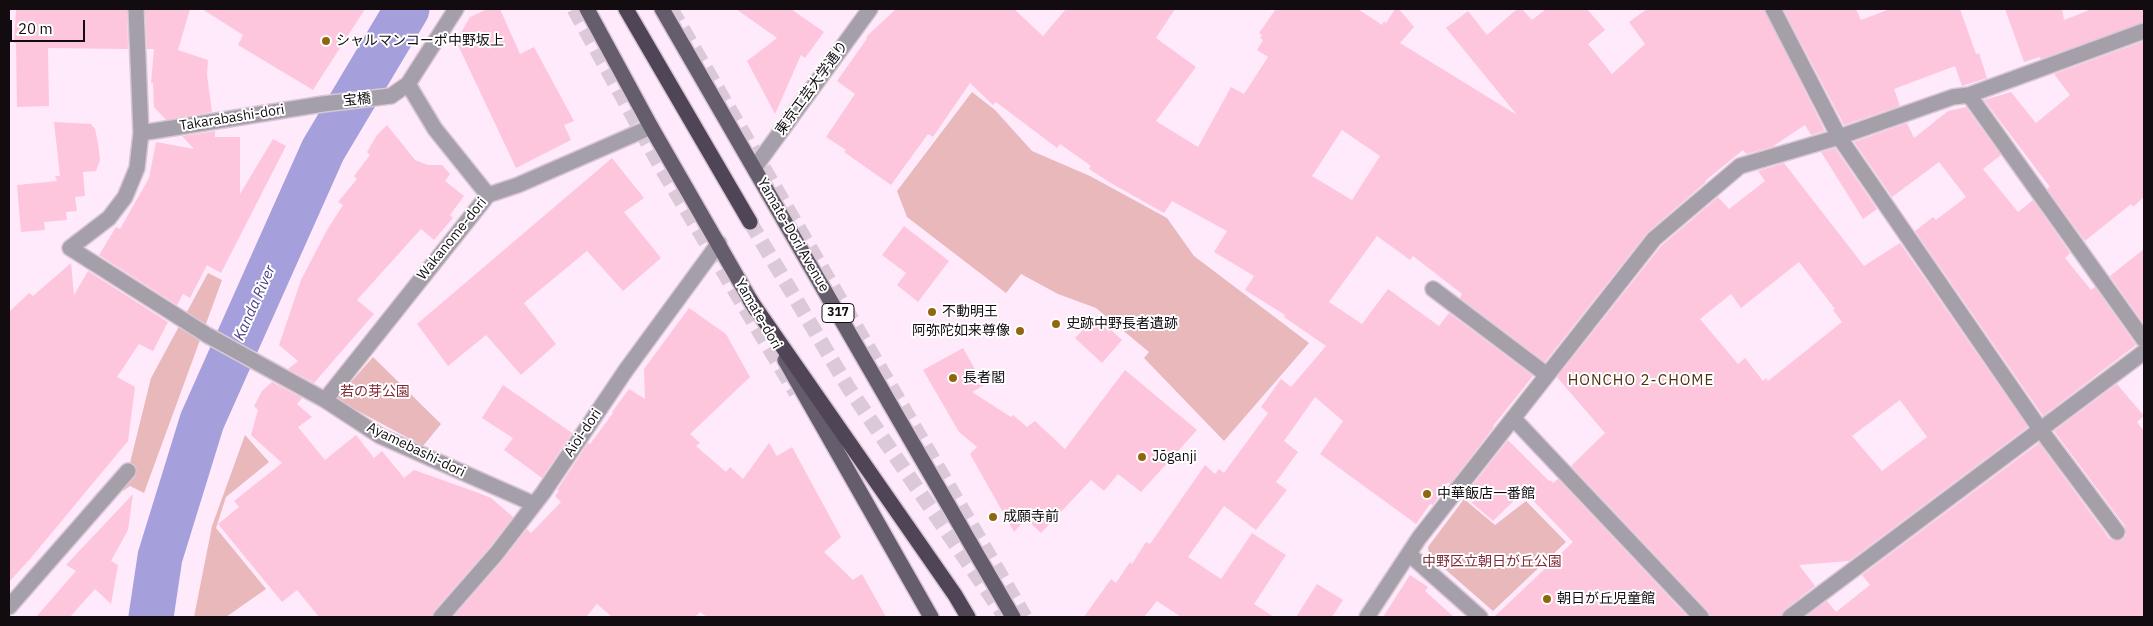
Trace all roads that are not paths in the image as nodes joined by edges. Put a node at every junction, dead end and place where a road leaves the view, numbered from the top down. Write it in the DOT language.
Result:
graph roads {
  1 [pos="136,9"];
  2 [pos="456,9"];
  3 [pos="587,9"];
  4 [pos="626,9"];
  5 [pos="662,9"];
  6 [pos="870,9"];
  7 [pos="1773,9"];
  8 [pos="2144,32"];
  9 [pos="408,84"];
  10 [pos="1969,95"];
  11 [pos="323,104"];
  12 [pos="651,127"];
  13 [pos="141,133"];
  14 [pos="1839,137"];
  15 [pos="755,167"];
  16 [pos="488,195"];
  17 [pos="750,222"];
  18 [pos="719,243"];
  19 [pos="1433,289"];
  20 [pos="750,300"];
  21 [pos="2144,340"];
  22 [pos="2144,352"];
  23 [pos="1547,375"];
  24 [pos="325,400"];
  25 [pos="1513,418"];
  26 [pos="2040,430"];
  27 [pos="128,471"];
  28 [pos="534,504"];
  29 [pos="2117,532"];
  30 [pos="1409,554"];
  31 [pos="9,607"];
  32 [pos="441,617"];
  33 [pos="931,617"];
  34 [pos="968,617"];
  35 [pos="1013,617"];
  36 [pos="1367,617"];
  37 [pos="1480,617"];
  38 [pos="1701,617"];
  39 [pos="1790,617"];
  1 -- 13 [label="street"];
  2 -- 9 [label="street"];
  3 -- 12 [label="main road, Yamate-dori"];
  4 -- 17 [label="highway"];
  5 -- 15 [label="main road, Yamate-Dori Avenue / 317"];
  6 -- 15 [label="street, 東京工芸大学通り"];
  7 -- 14 [label="street"];
  8 -- 10 [label="street"];
  9 -- 11 [label="street, 宝橋"];
  9 -- 16 [label="street"];
  10 -- 14 [label="street"];
  10 -- 21 [label="street"];
  11 -- 13 [label="street, Takarabashi-dori"];
  12 -- 16 [label="street, Wakanome-dori"];
  12 -- 18 [label="main road, Yamate-dori"];
  13 -- 24 [label="street, Ayamebashi-dori"];
  14 -- 23 [label="street"];
  14 -- 26 [label="street"];
  15 -- 35 [label="main road, Yamate-Dori Avenue / 317"];
  16 -- 24 [label="street, Wakanome-dori"];
  18 -- 20 [label="main road, Yamate-dori"];
  18 -- 28 [label="street, Aioi-dori"];
  19 -- 23 [label="street"];
  20 -- 33 [label="main road, Yamate-dori"];
  20 -- 34 [label="highway"];
  22 -- 26 [label="street"];
  23 -- 25 [label="street"];
  24 -- 28 [label="street, Ayamebashi-dori"];
  25 -- 30 [label="street"];
  25 -- 38 [label="street"];
  26 -- 29 [label="street"];
  26 -- 39 [label="street"];
  27 -- 31 [label="street"];
  28 -- 32 [label="street, Aioi-dori"];
  30 -- 36 [label="street"];
  30 -- 37 [label="street"];
}
